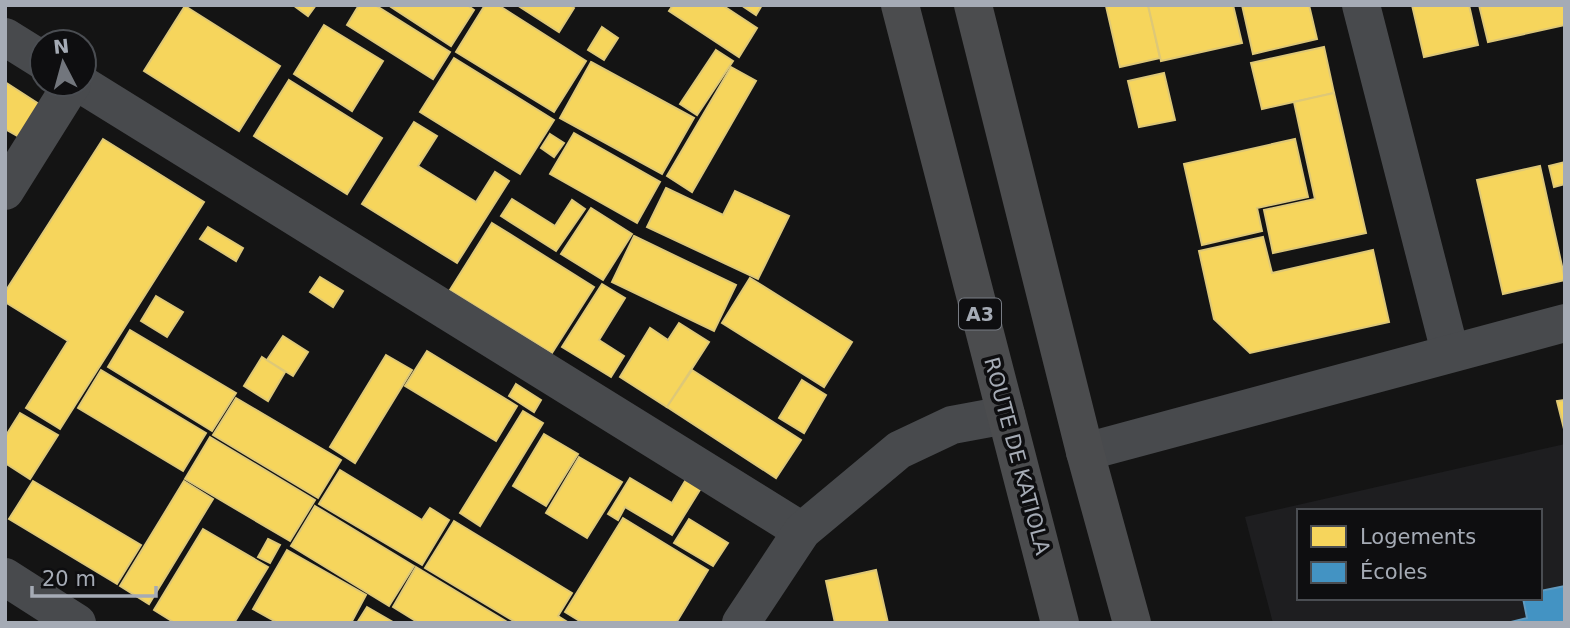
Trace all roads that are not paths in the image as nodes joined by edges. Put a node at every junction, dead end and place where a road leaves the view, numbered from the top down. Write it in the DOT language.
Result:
graph roads {
  1 [pos="973,5"];
  2 [pos="1360,5"];
  3 [pos="894,10"];
  4 [pos="5,37"];
  5 [pos="28,51"];
  6 [pos="98,95"];
  7 [pos="63,98"];
  8 [pos="5,191"];
  9 [pos="1565,323"];
  10 [pos="1450,352"];
  11 [pos="1006,415"];
  12 [pos="1085,452"];
  13 [pos="802,531"];
  14 [pos="5,577"];
  15 [pos="77,623"];
  16 [pos="741,623"];
  17 [pos="1060,623"];
  18 [pos="1132,623"];
  1 -- 12 [label="highway"];
  2 -- 10 [label="street"];
  3 -- 11 [label="highway, ROUTE DE KATIOLA / A3"];
  4 -- 5 [label="street"];
  6 -- 13 [label="street"];
  7 -- 8 [label="street"];
  9 -- 10 [label="street"];
  10 -- 12 [label="street"];
  11 -- 13 [label="street"];
  11 -- 17 [label="highway, ROUTE DE KATIOLA / A3"];
  12 -- 18 [label="highway"];
  13 -- 16 [label="street"];
  14 -- 15 [label="street"];
}
